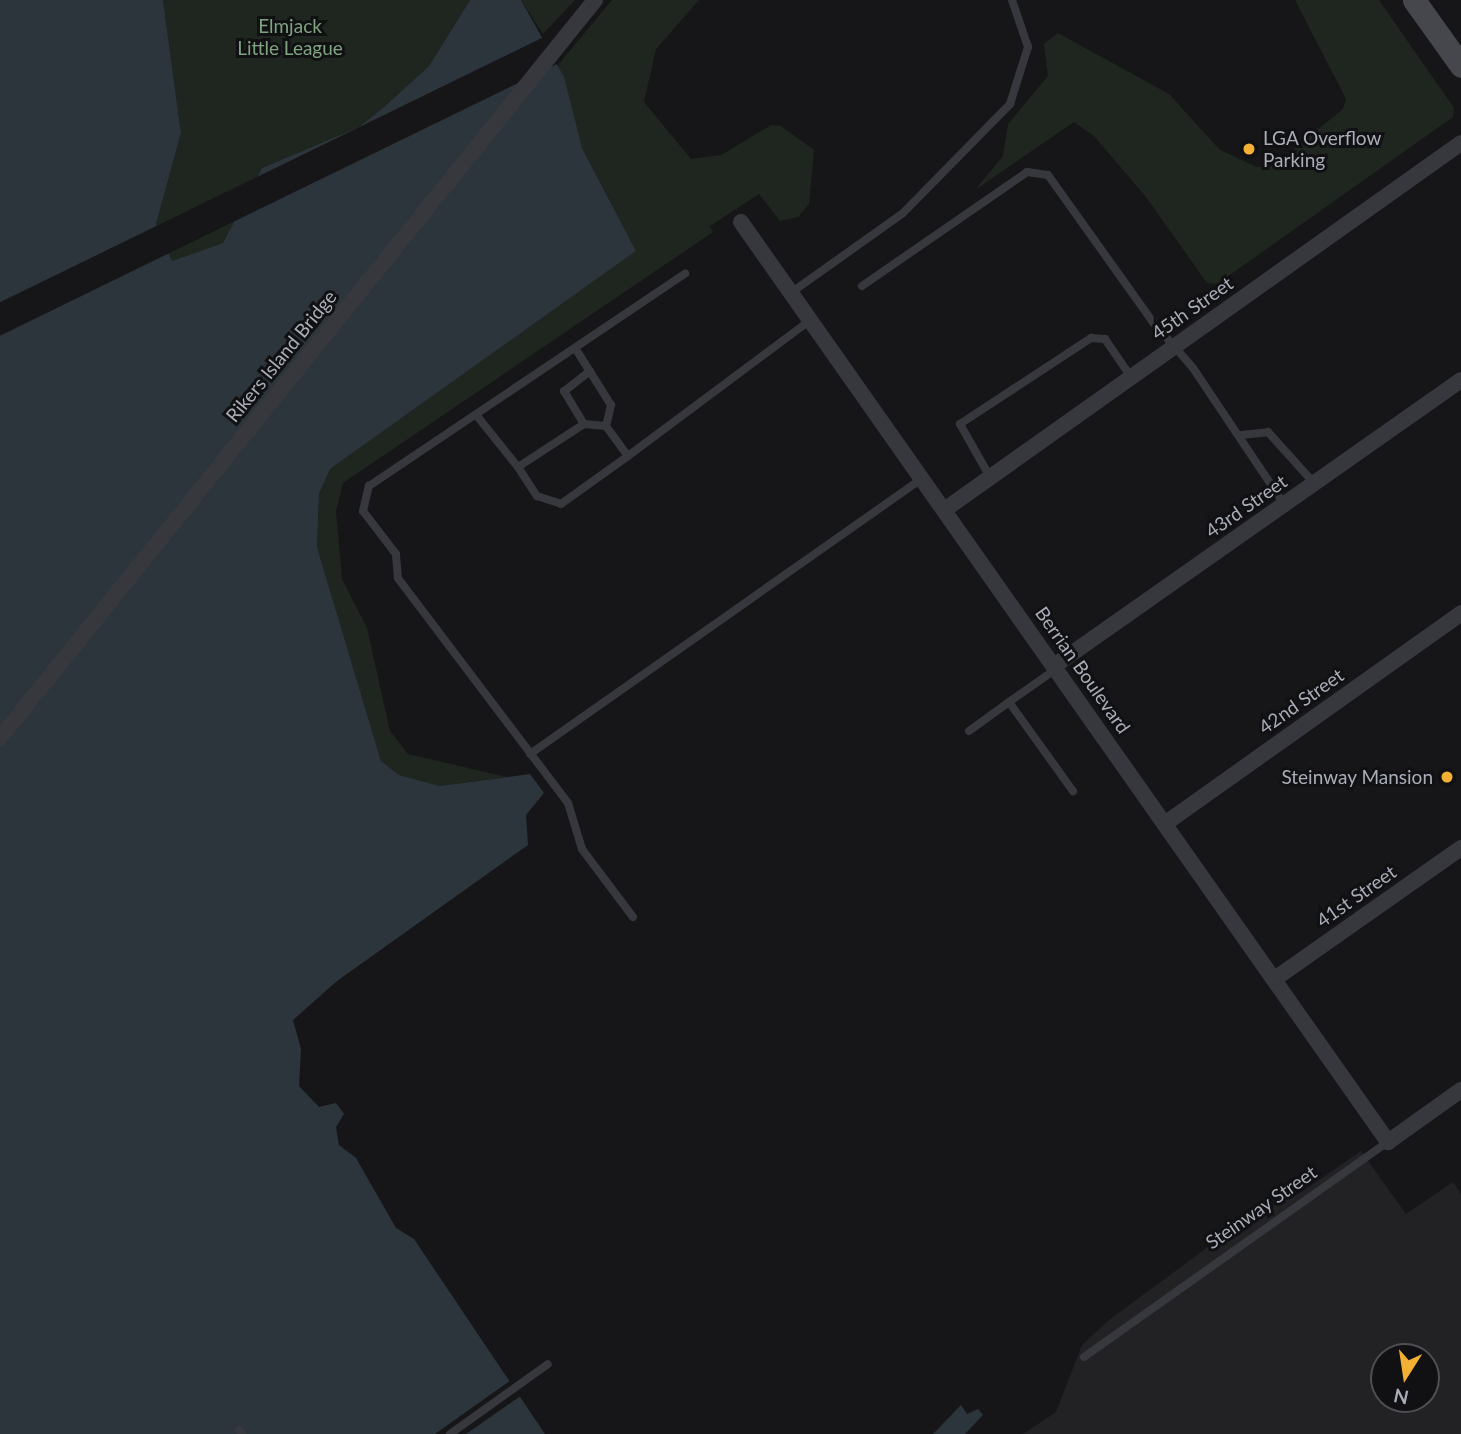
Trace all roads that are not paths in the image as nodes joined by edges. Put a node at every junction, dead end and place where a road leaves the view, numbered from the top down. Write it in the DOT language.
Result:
graph roads {
  1 [pos="595,0"];
  2 [pos="1012,0"];
  3 [pos="1414,0"];
  4 [pos="1461,66"];
  5 [pos="1461,143"];
  6 [pos="741,222"];
  7 [pos="685,274"];
  8 [pos="862,286"];
  9 [pos="792,292"];
  10 [pos="812,319"];
  11 [pos="1172,348"];
  12 [pos="577,351"];
  13 [pos="590,371"];
  14 [pos="1131,377"];
  15 [pos="1461,380"];
  16 [pos="477,416"];
  17 [pos="584,424"];
  18 [pos="606,426"];
  19 [pos="1241,435"];
  20 [pos="628,456"];
  21 [pos="518,467"];
  22 [pos="924,476"];
  23 [pos="990,477"];
  24 [pos="1314,483"];
  25 [pos="1284,504"];
  26 [pos="947,508"];
  27 [pos="1461,613"];
  28 [pos="1055,668"];
  29 [pos="1009,702"];
  30 [pos="969,731"];
  31 [pos="0,738"];
  32 [pos="530,754"];
  33 [pos="1073,791"];
  34 [pos="1166,823"];
  35 [pos="1461,848"];
  36 [pos="633,917"];
  37 [pos="1276,978"];
  38 [pos="1461,1090"];
  39 [pos="1388,1142"];
  40 [pos="1084,1357"];
  41 [pos="548,1364"];
  42 [pos="450,1434"];
  1 -- 31 [label="street, Rikers Island Bridge"];
  2 -- 9 [label="lane"];
  3 -- 4 [label="street"];
  5 -- 11 [label="street, 45th Street"];
  6 -- 9 [label="street, Berrian Boulevard"];
  7 -- 12 [label="lane"];
  8 -- 11 [label="lane"];
  9 -- 10 [label="street, Berrian Boulevard"];
  10 -- 20 [label="lane"];
  10 -- 22 [label="street, Berrian Boulevard"];
  11 -- 14 [label="street, 45th Street"];
  11 -- 19 [label="lane"];
  12 -- 13 [label="lane"];
  12 -- 16 [label="lane"];
  13 -- 17 [label="lane"];
  13 -- 18 [label="lane"];
  14 -- 23 [label="street, 45th Street"];
  14 -- 23 [label="lane"];
  15 -- 24 [label="street, 43rd Street"];
  16 -- 21 [label="lane"];
  16 -- 32 [label="lane"];
  17 -- 18 [label="lane"];
  17 -- 21 [label="lane"];
  18 -- 20 [label="lane"];
  19 -- 24 [label="lane"];
  19 -- 25 [label="lane"];
  20 -- 21 [label="lane"];
  22 -- 26 [label="street, Berrian Boulevard"];
  22 -- 32 [label="lane"];
  23 -- 26 [label="street, 45th Street"];
  24 -- 25 [label="street, 43rd Street"];
  25 -- 28 [label="street, 43rd Street"];
  26 -- 28 [label="street, Berrian Boulevard"];
  27 -- 34 [label="street, 42nd Street"];
  28 -- 29 [label="lane"];
  28 -- 34 [label="street, Berrian Boulevard"];
  29 -- 30 [label="lane"];
  29 -- 33 [label="lane"];
  32 -- 36 [label="lane"];
  34 -- 37 [label="street, Berrian Boulevard"];
  35 -- 37 [label="street, 41st Street"];
  37 -- 39 [label="street, Berrian Boulevard"];
  38 -- 39 [label="street, Steinway Street"];
  39 -- 40 [label="lane, Steinway Street"];
  41 -- 42 [label="lane"];
}
